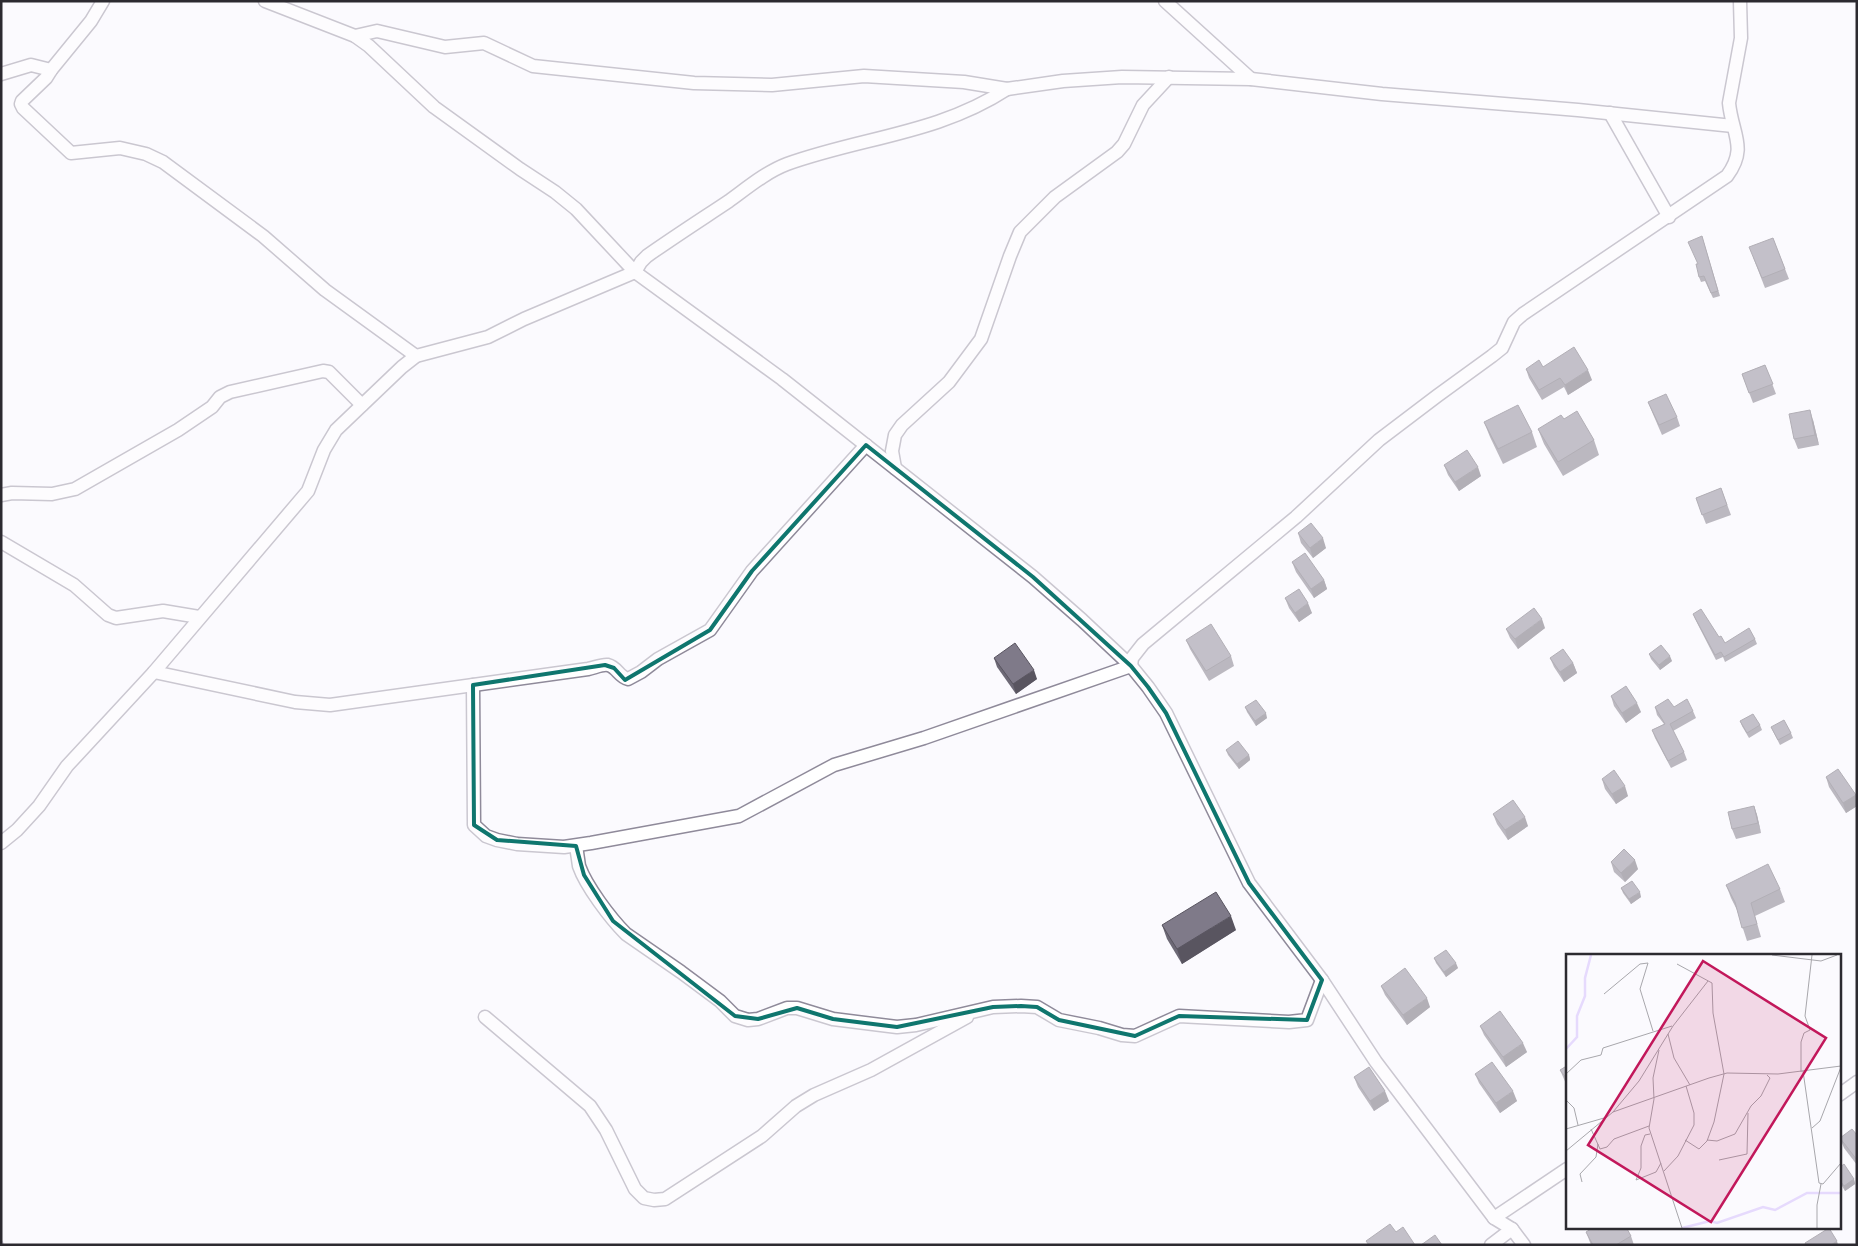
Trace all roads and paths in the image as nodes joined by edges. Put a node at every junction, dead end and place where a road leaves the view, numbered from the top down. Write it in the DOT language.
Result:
graph roads {
  1 [pos="103,1"];
  2 [pos="1165,1"];
  3 [pos="1740,1"];
  4 [pos="272,2"];
  5 [pos="355,36"];
  6 [pos="51,70"];
  7 [pos="1,74"];
  8 [pos="1169,77"];
  9 [pos="1251,79"];
  10 [pos="1007,89"];
  11 [pos="1610,114"];
  12 [pos="1733,126"];
  13 [pos="1669,216"];
  14 [pos="636,272"];
  15 [pos="416,356"];
  16 [pos="362,405"];
  17 [pos="866,445"];
  18 [pos="895,468"];
  19 [pos="1,495"];
  20 [pos="1,542"];
  21 [pos="199,617"];
  22 [pos="1131,666"];
  23 [pos="154,672"];
  24 [pos="473,685"];
  25 [pos="1,843"];
  26 [pos="576,846"];
  27 [pos="1322,980"];
  28 [pos="982,1009"];
  29 [pos="485,1017"];
  30 [pos="1857,1082"];
  31 [pos="1840,1094"];
  32 [pos="1566,1171"];
  33 [pos="1494,1218"];
  34 [pos="1512,1229"];
  35 [pos="1491,1245"];
  36 [pos="1524,1245"];
  1 -- 6 [label="street"];
  2 -- 9 [label="street"];
  3 -- 12 [label="street"];
  4 -- 5 [label="street"];
  5 -- 10 [label="street"];
  5 -- 14 [label="street"];
  6 -- 7 [label="street"];
  6 -- 15 [label="street"];
  8 -- 9 [label="street"];
  8 -- 10 [label="street"];
  8 -- 18 [label="street"];
  9 -- 11 [label="street"];
  10 -- 14 [label="street"];
  11 -- 12 [label="street"];
  11 -- 13 [label="street"];
  12 -- 13 [label="street"];
  13 -- 22 [label="street"];
  14 -- 15 [label="street"];
  14 -- 17 [label="street"];
  15 -- 16 [label="street"];
  16 -- 19 [label="street"];
  16 -- 21 [label="street"];
  17 -- 18 [label="street"];
  17 -- 24 [label="street"];
  18 -- 22 [label="street"];
  20 -- 21 [label="street"];
  21 -- 23 [label="street"];
  22 -- 26 [label="street"];
  22 -- 27 [label="street"];
  23 -- 24 [label="street"];
  23 -- 25 [label="street"];
  24 -- 26 [label="street"];
  26 -- 28 [label="street"];
  27 -- 28 [label="street"];
  27 -- 33 [label="street"];
  28 -- 29 [label="street"];
  30 -- 31 [label="street"];
  32 -- 33 [label="street"];
  33 -- 34 [label="street"];
  34 -- 35 [label="street"];
  34 -- 36 [label="street"];
}
